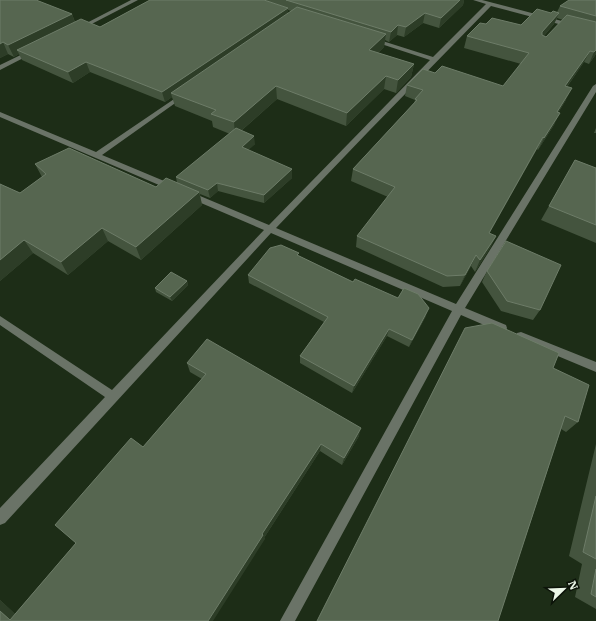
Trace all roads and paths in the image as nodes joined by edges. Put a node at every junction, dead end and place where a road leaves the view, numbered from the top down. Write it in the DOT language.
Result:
graph roads {
  1 [pos="135,0"];
  2 [pos="476,0"];
  3 [pos="490,4"];
  4 [pos="561,22"];
  5 [pos="556,28"];
  6 [pos="71,32"];
  7 [pos="596,32"];
  8 [pos="362,36"];
  9 [pos="43,46"];
  10 [pos="434,58"];
  11 [pos="0,68"];
  12 [pos="596,86"];
  13 [pos="193,88"];
  14 [pos="0,114"];
  15 [pos="97,155"];
  16 [pos="270,230"];
  17 [pos="458,310"];
  18 [pos="0,320"];
  19 [pos="596,367"];
  20 [pos="114,396"];
  21 [pos="0,518"];
  22 [pos="287,621"];
  1 -- 6 [label="street"];
  2 -- 3 [label="street"];
  3 -- 4 [label="street"];
  3 -- 10 [label="street"];
  4 -- 5 [label="street"];
  4 -- 7 [label="street"];
  8 -- 10 [label="street"];
  9 -- 11 [label="street"];
  10 -- 16 [label="street"];
  12 -- 17 [label="street"];
  13 -- 15 [label="street"];
  14 -- 15 [label="street"];
  15 -- 16 [label="street"];
  16 -- 17 [label="street"];
  16 -- 20 [label="street"];
  17 -- 19 [label="street"];
  17 -- 22 [label="street"];
  18 -- 20 [label="street"];
  20 -- 21 [label="street"];
}
